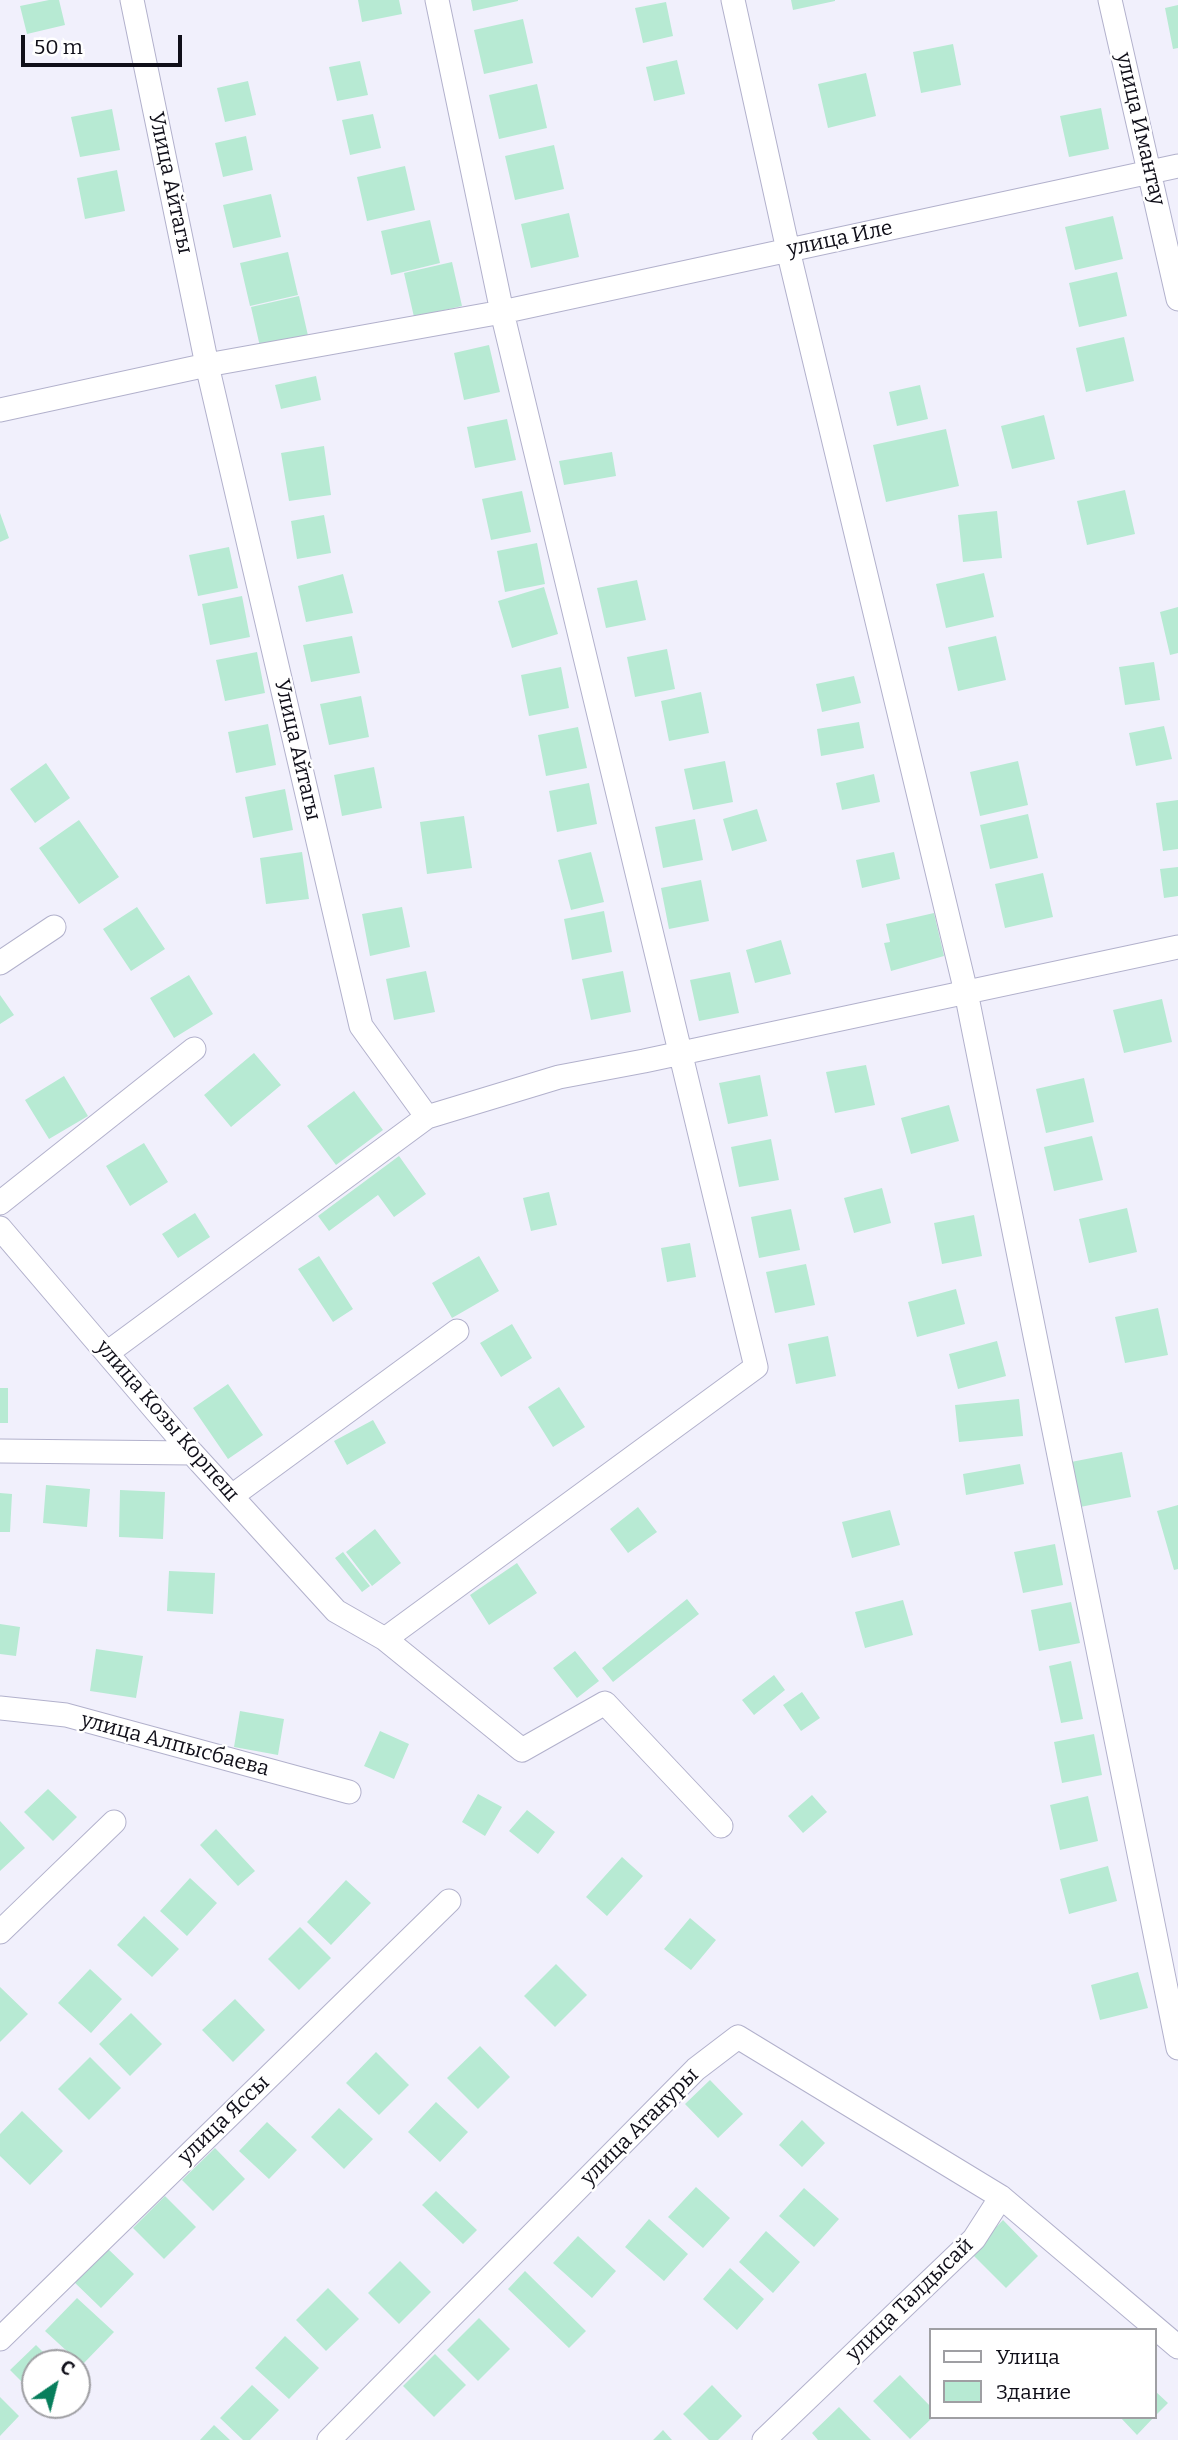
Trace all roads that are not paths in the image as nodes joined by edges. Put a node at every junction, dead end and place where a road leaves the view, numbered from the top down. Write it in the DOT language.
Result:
graph roads {
  1 [pos="132,0"];
  2 [pos="437,0"];
  3 [pos="733,0"];
  4 [pos="1110,0"];
  5 [pos="1178,166"];
  6 [pos="1149,172"];
  7 [pos="788,250"];
  8 [pos="1178,299"];
  9 [pos="502,313"];
  10 [pos="207,365"];
  11 [pos="0,410"];
  12 [pos="54,927"];
  13 [pos="1178,947"];
  14 [pos="0,963"];
  15 [pos="966,992"];
  16 [pos="194,1049"];
  17 [pos="680,1053"];
  18 [pos="427,1117"];
  19 [pos="0,1203"];
  20 [pos="0,1228"];
  21 [pos="457,1331"];
  22 [pos="107,1353"];
  23 [pos="0,1451"];
  24 [pos="192,1452"];
  25 [pos="232,1496"];
  26 [pos="385,1639"];
  27 [pos="0,1708"];
  28 [pos="349,1792"];
  29 [pos="114,1822"];
  30 [pos="721,1826"];
  31 [pos="449,1901"];
  32 [pos="0,1931"];
  33 [pos="1178,2048"];
  34 [pos="1001,2197"];
  35 [pos="1156,2328"];
  36 [pos="1157,2329"];
  37 [pos="0,2339"];
  38 [pos="1178,2347"];
  39 [pos="329,2440"];
  40 [pos="764,2440"];
  1 -- 10 [label="street, Улица Айтагы"];
  2 -- 9 [label="street"];
  3 -- 7 [label="street"];
  4 -- 6 [label="street, улица Имантау"];
  5 -- 6 [label="street, улица Иле"];
  6 -- 7 [label="street, улица Иле"];
  6 -- 8 [label="street, улица Имантау"];
  7 -- 9 [label="street, улица Иле"];
  7 -- 15 [label="street"];
  9 -- 10 [label="street"];
  9 -- 17 [label="street"];
  10 -- 11 [label="street"];
  10 -- 18 [label="street, Улица Айтагы"];
  12 -- 14 [label="street"];
  13 -- 15 [label="street"];
  15 -- 17 [label="street"];
  15 -- 33 [label="street"];
  16 -- 19 [label="street"];
  17 -- 18 [label="street"];
  17 -- 26 [label="street"];
  18 -- 22 [label="street"];
  20 -- 22 [label="street, улица Козы Корпеш"];
  21 -- 25 [label="street"];
  22 -- 24 [label="street, улица Козы Корпеш"];
  23 -- 24 [label="street"];
  24 -- 25 [label="street, улица Козы Корпеш"];
  25 -- 26 [label="street, улица Козы Корпеш"];
  26 -- 30 [label="street, улица Козы Корпеш"];
  27 -- 28 [label="street, улица Алпысбаева"];
  29 -- 32 [label="street"];
  31 -- 37 [label="street, улица Яссы"];
  34 -- 35 [label="street"];
  34 -- 39 [label="street, улица Атануры"];
  34 -- 40 [label="street, улица Талдысай"];
  36 -- 38 [label="street"];
}
